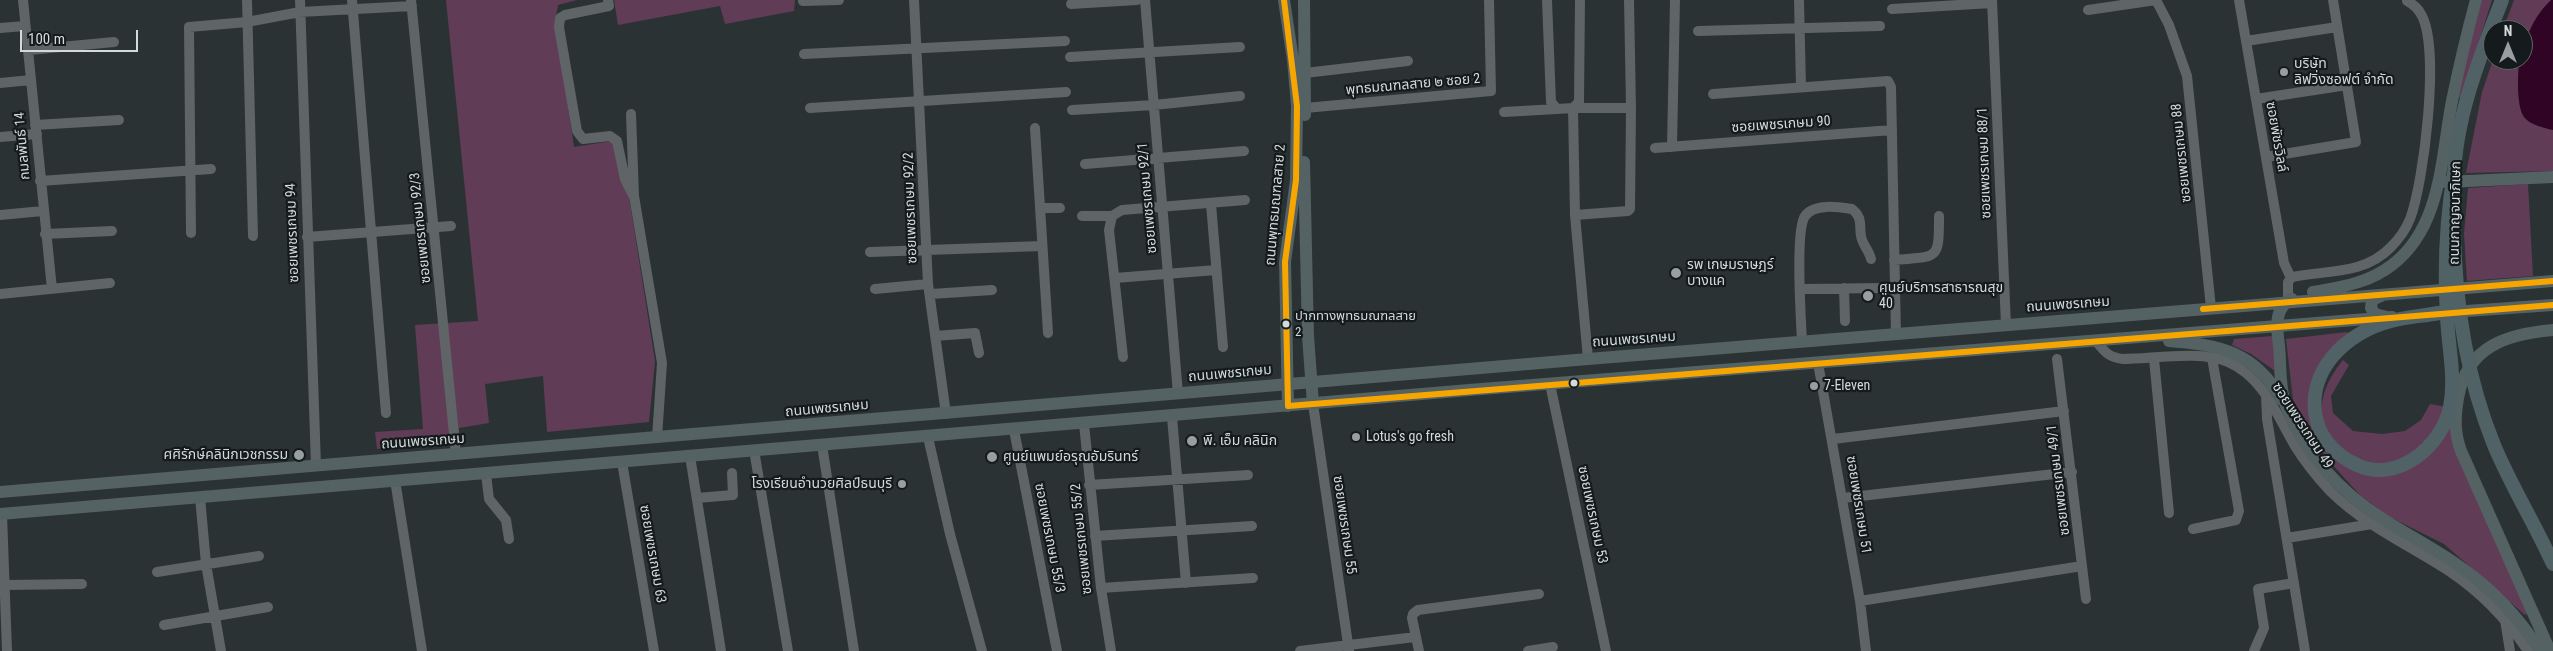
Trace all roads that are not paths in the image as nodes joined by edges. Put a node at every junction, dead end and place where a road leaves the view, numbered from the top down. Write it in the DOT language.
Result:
graph roads {
  1 [pos="23,0"];
  2 [pos="247,0"];
  3 [pos="300,0"];
  4 [pos="608,0"];
  5 [pos="839,0"];
  6 [pos="914,0"];
  7 [pos="1137,0"];
  8 [pos="1145,0"];
  9 [pos="1284,0"];
  10 [pos="1304,0"];
  11 [pos="1489,0"];
  12 [pos="1547,0"];
  13 [pos="1580,0"];
  14 [pos="1629,0"];
  15 [pos="1675,0"];
  16 [pos="1798,0"];
  17 [pos="2156,0"];
  18 [pos="2239,0"];
  19 [pos="2333,0"];
  20 [pos="2476,0"];
  21 [pos="2502,0"];
  22 [pos="803,1"];
  23 [pos="2407,1"];
  24 [pos="1992,2"];
  25 [pos="412,3"];
  26 [pos="1930,3"];
  27 [pos="1071,4"];
  28 [pos="352,5"];
  29 [pos="1892,9"];
  30 [pos="2088,10"];
  31 [pos="300,12"];
  32 [pos="247,22"];
  33 [pos="25,26"];
  34 [pos="1880,26"];
  35 [pos="2337,27"];
  36 [pos="0,28"];
  37 [pos="1799,29"];
  38 [pos="1698,30"];
  39 [pos="1066,41"];
  40 [pos="2246,41"];
  41 [pos="114,42"];
  42 [pos="1240,47"];
  43 [pos="917,49"];
  44 [pos="29,50"];
  45 [pos="1150,53"];
  46 [pos="804,54"];
  47 [pos="1070,57"];
  48 [pos="1408,61"];
  49 [pos="1305,74"];
  50 [pos="31,80"];
  51 [pos="0,83"];
  52 [pos="2347,85"];
  53 [pos="1802,87"];
  54 [pos="1066,92"];
  55 [pos="1713,94"];
  56 [pos="1240,96"];
  57 [pos="2256,99"];
  58 [pos="920,100"];
  59 [pos="1154,105"];
  60 [pos="810,108"];
  61 [pos="1305,108"];
  62 [pos="1572,108"];
  63 [pos="1632,108"];
  64 [pos="1557,109"];
  65 [pos="1072,110"];
  66 [pos="1504,112"];
  67 [pos="631,114"];
  68 [pos="119,120"];
  69 [pos="1035,128"];
  70 [pos="36,130"];
  71 [pos="1892,130"];
  72 [pos="0,137"];
  73 [pos="1672,147"];
  74 [pos="1655,148"];
  75 [pos="1244,151"];
  76 [pos="2266,157"];
  77 [pos="1158,158"];
  78 [pos="1086,164"];
  79 [pos="191,169"];
  80 [pos="211,169"];
  81 [pos="2454,174"];
  82 [pos="2553,177"];
  83 [pos="40,181"];
  84 [pos="2438,182"];
  85 [pos="634,196"];
  86 [pos="1244,200"];
  87 [pos="1211,204"];
  88 [pos="1040,208"];
  89 [pos="1060,208"];
  90 [pos="1162,208"];
  91 [pos="43,211"];
  92 [pos="1575,215"];
  93 [pos="0,216"];
  94 [pos="1082,216"];
  95 [pos="1112,216"];
  96 [pos="1939,216"];
  97 [pos="451,226"];
  98 [pos="435,227"];
  99 [pos="112,231"];
  100 [pos="372,232"];
  101 [pos="191,233"];
  102 [pos="45,234"];
  103 [pos="254,236"];
  104 [pos="307,237"];
  105 [pos="1042,246"];
  106 [pos="926,248"];
  107 [pos="870,252"];
  108 [pos="1871,259"];
  109 [pos="1894,260"];
  110 [pos="1216,270"];
  111 [pos="1169,274"];
  112 [pos="1115,278"];
  113 [pos="2291,278"];
  114 [pos="2553,280"];
  115 [pos="110,283"];
  116 [pos="1844,288"];
  117 [pos="1883,288"];
  118 [pos="52,289"];
  119 [pos="875,289"];
  120 [pos="930,289"];
  121 [pos="1801,289"];
  122 [pos="992,290"];
  123 [pos="0,294"];
  124 [pos="2386,294"];
  125 [pos="2288,301"];
  126 [pos="2239,305"];
  127 [pos="2553,305"];
  128 [pos="2212,308"];
  129 [pos="2439,313"];
  130 [pos="2389,318"];
  131 [pos="1845,321"];
  132 [pos="2006,325"];
  133 [pos="2277,326"];
  134 [pos="2252,328"];
  135 [pos="2553,330"];
  136 [pos="1048,333"];
  137 [pos="1896,334"];
  138 [pos="935,336"];
  139 [pos="2127,338"];
  140 [pos="2096,341"];
  141 [pos="1802,342"];
  142 [pos="1223,347"];
  143 [pos="979,353"];
  144 [pos="1123,357"];
  145 [pos="1588,358"];
  146 [pos="2212,358"];
  147 [pos="2057,359"];
  148 [pos="2154,359"];
  149 [pos="1818,363"];
  150 [pos="1311,382"];
  151 [pos="1288,384"];
  152 [pos="1550,384"];
  153 [pos="2265,390"];
  154 [pos="1178,394"];
  155 [pos="1060,404"];
  156 [pos="1313,404"];
  157 [pos="2285,404"];
  158 [pos="1288,406"];
  159 [pos="2064,410"];
  160 [pos="386,413"];
  161 [pos="946,414"];
  162 [pos="1172,417"];
  163 [pos="1084,424"];
  164 [pos="1064,426"];
  165 [pos="1014,430"];
  166 [pos="928,437"];
  167 [pos="657,438"];
  168 [pos="1833,439"];
  169 [pos="822,445"];
  170 [pos="754,450"];
  171 [pos="456,454"];
  172 [pos="690,456"];
  173 [pos="622,462"];
  174 [pos="311,466"];
  175 [pos="2072,472"];
  176 [pos="732,473"];
  177 [pos="486,474"];
  178 [pos="1248,475"];
  179 [pos="395,480"];
  180 [pos="1178,480"];
  181 [pos="1089,485"];
  182 [pos="308,487"];
  183 [pos="0,492"];
  184 [pos="200,497"];
  185 [pos="697,498"];
  186 [pos="1843,498"];
  187 [pos="2169,513"];
  188 [pos="1,514"];
  189 [pos="2372,524"];
  190 [pos="1252,526"];
  191 [pos="2194,529"];
  192 [pos="1182,530"];
  193 [pos="1094,536"];
  194 [pos="2287,538"];
  195 [pos="509,540"];
  196 [pos="259,556"];
  197 [pos="206,564"];
  198 [pos="2553,564"];
  199 [pos="2082,566"];
  200 [pos="157,572"];
  201 [pos="1253,578"];
  202 [pos="1186,583"];
  203 [pos="2294,583"];
  204 [pos="82,584"];
  205 [pos="6,585"];
  206 [pos="1101,588"];
  207 [pos="1540,594"];
  208 [pos="2086,599"];
  209 [pos="1860,601"];
  210 [pos="268,607"];
  211 [pos="215,618"];
  212 [pos="2505,618"];
  213 [pos="164,625"];
  214 [pos="1415,637"];
  215 [pos="1348,648"];
  216 [pos="1553,648"];
  217 [pos="7,651"];
  218 [pos="221,651"];
  219 [pos="422,651"];
  220 [pos="654,651"];
  221 [pos="721,651"];
  222 [pos="788,651"];
  223 [pos="854,651"];
  224 [pos="982,651"];
  225 [pos="1057,651"];
  226 [pos="1111,651"];
  227 [pos="1300,651"];
  228 [pos="1419,651"];
  229 [pos="1528,651"];
  230 [pos="1606,651"];
  231 [pos="1866,651"];
  232 [pos="2254,651"];
  233 [pos="2305,651"];
  234 [pos="2510,651"];
  235 [pos="2528,651"];
  236 [pos="2540,651"];
  237 [pos="2550,651"];
  1 -- 33 [label="street, กมลพันธ์ 14"];
  2 -- 32 [label="street"];
  3 -- 31 [label="street, ซอยเพชรเกษม 94"];
  4 -- 85 [label="street"];
  5 -- 22 [label="street"];
  6 -- 43 [label="street, ซอยเพชรเกษม 92/2"];
  7 -- 27 [label="street"];
  8 -- 45 [label="street, ซอยเพชรเกษม 92/1"];
  9 -- 151 [label="main road, ถนนพุทธมณฑลสาย 2"];
  10 -- 49 [label="main road, ถนนพุทธมณฑลสาย 2"];
  11 -- 61 [label="street, พุทธมณฑลสาย ๒ ซอย 2"];
  12 -- 64 [label="street"];
  13 -- 62 [label="street"];
  14 -- 63 [label="street"];
  15 -- 73 [label="street"];
  16 -- 37 [label="street"];
  17 -- 30 [label="street"];
  17 -- 128 [label="street, ซอยเพชรเกษม 88"];
  18 -- 40 [label="street, ซอยพัชรวิลล์"];
  19 -- 35 [label="street"];
  20 -- 84 [label="main road"];
  21 -- 81 [label="highway, ถนนกาญจนาภิเษก"];
  23 -- 113 [label="street"];
  24 -- 26 [label="street"];
  24 -- 132 [label="street, ซอยเพชรเกษม 88/1"];
  25 -- 28 [label="street"];
  25 -- 98 [label="street, ซอยเพชรเกษม 92/3"];
  26 -- 29 [label="street"];
  28 -- 31 [label="street"];
  28 -- 100 [label="street"];
  31 -- 32 [label="street"];
  31 -- 104 [label="street, ซอยเพชรเกษม 94"];
  32 -- 79 [label="street"];
  32 -- 103 [label="street"];
  33 -- 36 [label="street"];
  33 -- 44 [label="street, กมลพันธ์ 14"];
  34 -- 37 [label="street"];
  35 -- 40 [label="street"];
  35 -- 52 [label="street"];
  37 -- 38 [label="street"];
  37 -- 53 [label="street"];
  39 -- 43 [label="street"];
  40 -- 57 [label="street, ซอยพัชรวิลล์"];
  41 -- 44 [label="street"];
  42 -- 45 [label="street"];
  43 -- 46 [label="street"];
  43 -- 58 [label="street, ซอยเพชรเกษม 92/2"];
  44 -- 50 [label="street, กมลพันธ์ 14"];
  45 -- 47 [label="street"];
  45 -- 59 [label="street, ซอยเพชรเกษม 92/1"];
  48 -- 49 [label="street"];
  49 -- 61 [label="main road, ถนนพุทธมณฑลสาย 2"];
  50 -- 51 [label="street"];
  50 -- 70 [label="street, กมลพันธ์ 14"];
  52 -- 57 [label="street"];
  52 -- 76 [label="street"];
  53 -- 55 [label="street"];
  53 -- 71 [label="street"];
  54 -- 58 [label="street"];
  56 -- 59 [label="street"];
  57 -- 76 [label="street, ซอยพัชรวิลล์"];
  58 -- 60 [label="street"];
  58 -- 106 [label="street, ซอยเพชรเกษม 92/2"];
  59 -- 65 [label="street"];
  59 -- 77 [label="street, ซอยเพชรเกษม 92/1"];
  61 -- 150 [label="main road, ถนนพุทธมณฑลสาย 2"];
  62 -- 63 [label="street"];
  62 -- 64 [label="street"];
  62 -- 92 [label="street"];
  63 -- 92 [label="street"];
  64 -- 66 [label="street"];
  67 -- 85 [label="street"];
  68 -- 70 [label="street"];
  69 -- 88 [label="street"];
  70 -- 72 [label="street"];
  70 -- 83 [label="street, กมลพันธ์ 14"];
  71 -- 73 [label="street, ซอยเพชรเกษม 90"];
  71 -- 109 [label="street"];
  73 -- 74 [label="street, ซอยเพชรเกษม 90"];
  75 -- 77 [label="street"];
  76 -- 113 [label="street, ซอยพัชรวิลล์"];
  77 -- 78 [label="street"];
  77 -- 90 [label="street, ซอยเพชรเกษม 92/1"];
  79 -- 80 [label="street"];
  79 -- 83 [label="street"];
  79 -- 101 [label="street"];
  81 -- 129 [label="highway"];
  81 -- 198 [label="highway, ถนนกาญจนาภิเษก"];
  82 -- 84 [label="main road"];
  83 -- 91 [label="street, กมลพันธ์ 14"];
  84 -- 125 [label="main road"];
  85 -- 167 [label="street"];
  86 -- 87 [label="street"];
  87 -- 90 [label="street"];
  87 -- 110 [label="street"];
  88 -- 89 [label="street"];
  88 -- 105 [label="street"];
  90 -- 95 [label="street"];
  90 -- 111 [label="street, ซอยเพชรเกษม 92/1"];
  91 -- 93 [label="street"];
  91 -- 102 [label="street, กมลพันธ์ 14"];
  92 -- 145 [label="street"];
  94 -- 95 [label="street"];
  95 -- 112 [label="street"];
  96 -- 109 [label="street"];
  97 -- 98 [label="street"];
  98 -- 100 [label="street"];
  98 -- 171 [label="street, ซอยเพชรเกษม 92/3"];
  99 -- 102 [label="street"];
  100 -- 104 [label="street"];
  100 -- 160 [label="street"];
  102 -- 118 [label="street, กมลพันธ์ 14"];
  104 -- 174 [label="street, ซอยเพชรเกษม 94"];
  105 -- 106 [label="street"];
  105 -- 136 [label="street"];
  106 -- 107 [label="street"];
  106 -- 120 [label="street, ซอยเพชรเกษม 92/2"];
  108 -- 121 [label="street"];
  109 -- 137 [label="street"];
  110 -- 111 [label="street"];
  110 -- 142 [label="street"];
  111 -- 112 [label="street"];
  111 -- 154 [label="street, ซอยเพชรเกษม 92/1"];
  112 -- 144 [label="street"];
  113 -- 125 [label="street"];
  114 -- 124 [label="main road, ถนนเพชรเกษม"];
  115 -- 118 [label="street"];
  116 -- 117 [label="street"];
  116 -- 121 [label="street"];
  116 -- 131 [label="street"];
  118 -- 123 [label="street"];
  119 -- 120 [label="street"];
  120 -- 122 [label="street"];
  120 -- 138 [label="street, ซอยเพชรเกษม 92/2"];
  121 -- 141 [label="street"];
  124 -- 125 [label="main road, ถนนเพชรเกษม"];
  124 -- 130 [label="main road"];
  125 -- 126 [label="main road, ถนนเพชรเกษม"];
  125 -- 133 [label="main road"];
  126 -- 128 [label="main road, ถนนเพชรเกษม"];
  126 -- 134 [label="main road"];
  127 -- 129 [label="main road"];
  128 -- 132 [label="main road, ถนนเพชรเกษม"];
  129 -- 130 [label="main road"];
  130 -- 133 [label="main road"];
  132 -- 137 [label="main road, ถนนเพชรเกษม"];
  133 -- 134 [label="main road"];
  133 -- 157 [label="main road"];
  134 -- 139 [label="main road"];
  135 -- 237 [label="main road"];
  137 -- 141 [label="main road, ถนนเพชรเกษม"];
  138 -- 143 [label="street"];
  138 -- 161 [label="street, ซอยเพชรเกษม 92/2"];
  139 -- 140 [label="main road"];
  139 -- 157 [label="main road"];
  140 -- 148 [label="street, ซอยเพชรเกษม 49"];
  140 -- 149 [label="main road"];
  141 -- 145 [label="main road, ถนนเพชรเกษม"];
  145 -- 150 [label="main road, ถนนเพชรเกษม"];
  146 -- 148 [label="street, ซอยเพชรเกษม 49"];
  146 -- 153 [label="street, ซอยเพชรเกษม 49"];
  146 -- 191 [label="street"];
  147 -- 159 [label="street, ซอยเพชรเกษม 49/1"];
  148 -- 187 [label="street"];
  149 -- 152 [label="main road"];
  149 -- 168 [label="street, ซอยเพชรเกษม 51"];
  150 -- 151 [label="main road, ถนนเพชรเกษม"];
  150 -- 156 [label="main road, ถนนพุทธมณฑลสาย 2"];
  151 -- 154 [label="main road, ถนนเพชรเกษม"];
  151 -- 158 [label="main road, ถนนพุทธมณฑลสาย 2"];
  152 -- 156 [label="main road"];
  152 -- 230 [label="street, ซอยเพชรเกษม 53"];
  153 -- 189 [label="street, ซอยเพชรเกษม 49"];
  153 -- 194 [label="street"];
  154 -- 155 [label="main road, ถนนเพชรเกษม"];
  155 -- 161 [label="main road, ถนนเพชรเกษม"];
  155 -- 164 [label="main road"];
  156 -- 158 [label="main road"];
  156 -- 215 [label="street, ซอยเพชรเกษม 55"];
  157 -- 236 [label="main road"];
  158 -- 162 [label="main road"];
  159 -- 168 [label="street"];
  159 -- 175 [label="street, ซอยเพชรเกษม 49/1"];
  161 -- 167 [label="main road, ถนนเพชรเกษม"];
  162 -- 163 [label="main road"];
  162 -- 180 [label="street"];
  163 -- 164 [label="main road"];
  163 -- 181 [label="street, ซอยเพชรเกษม 55/2"];
  164 -- 165 [label="main road"];
  165 -- 166 [label="main road"];
  165 -- 225 [label="street, ซอยเพชรเกษม 55/3"];
  166 -- 169 [label="main road"];
  166 -- 224 [label="street"];
  167 -- 171 [label="main road, ถนนเพชรเกษม"];
  168 -- 186 [label="street, ซอยเพชรเกษม 51"];
  169 -- 170 [label="main road"];
  169 -- 223 [label="street"];
  170 -- 172 [label="main road"];
  170 -- 222 [label="street"];
  171 -- 174 [label="main road, ถนนเพชรเกษม"];
  172 -- 173 [label="main road"];
  172 -- 185 [label="street"];
  173 -- 177 [label="main road"];
  173 -- 220 [label="street, ซอยเพชรเกษม 63"];
  174 -- 182 [label="main road"];
  174 -- 183 [label="main road, ถนนเพชรเกษม"];
  175 -- 186 [label="street"];
  175 -- 199 [label="street, ซอยเพชรเกษม 49/1"];
  176 -- 185 [label="street"];
  177 -- 179 [label="main road"];
  177 -- 195 [label="street"];
  178 -- 180 [label="street"];
  179 -- 182 [label="main road"];
  179 -- 219 [label="street"];
  180 -- 181 [label="street"];
  180 -- 192 [label="street"];
  181 -- 193 [label="street, ซอยเพชรเกษม 55/2"];
  182 -- 184 [label="main road"];
  184 -- 188 [label="main road"];
  184 -- 197 [label="street"];
  185 -- 221 [label="street"];
  186 -- 209 [label="street, ซอยเพชรเกษม 51"];
  188 -- 205 [label="street"];
  189 -- 194 [label="street"];
  189 -- 212 [label="street, ซอยเพชรเกษม 49"];
  190 -- 192 [label="street"];
  192 -- 193 [label="street"];
  192 -- 202 [label="street"];
  193 -- 206 [label="street, ซอยเพชรเกษม 55/2"];
  194 -- 203 [label="street"];
  196 -- 197 [label="street"];
  197 -- 200 [label="street"];
  197 -- 211 [label="street"];
  199 -- 208 [label="street, ซอยเพชรเกษม 49/1"];
  199 -- 209 [label="street"];
  201 -- 202 [label="street"];
  202 -- 206 [label="street"];
  203 -- 232 [label="street"];
  203 -- 233 [label="street"];
  204 -- 205 [label="street"];
  205 -- 217 [label="street"];
  206 -- 226 [label="street, ซอยเพชรเกษม 55/2"];
  207 -- 214 [label="street"];
  209 -- 231 [label="street, ซอยเพชรเกษม 51"];
  210 -- 211 [label="street"];
  211 -- 213 [label="street"];
  211 -- 218 [label="street"];
  212 -- 234 [label="street"];
  212 -- 235 [label="street, ซอยเพชรเกษม 49"];
  214 -- 215 [label="street"];
  214 -- 228 [label="street"];
  215 -- 227 [label="street"];
  216 -- 229 [label="street"];
}
